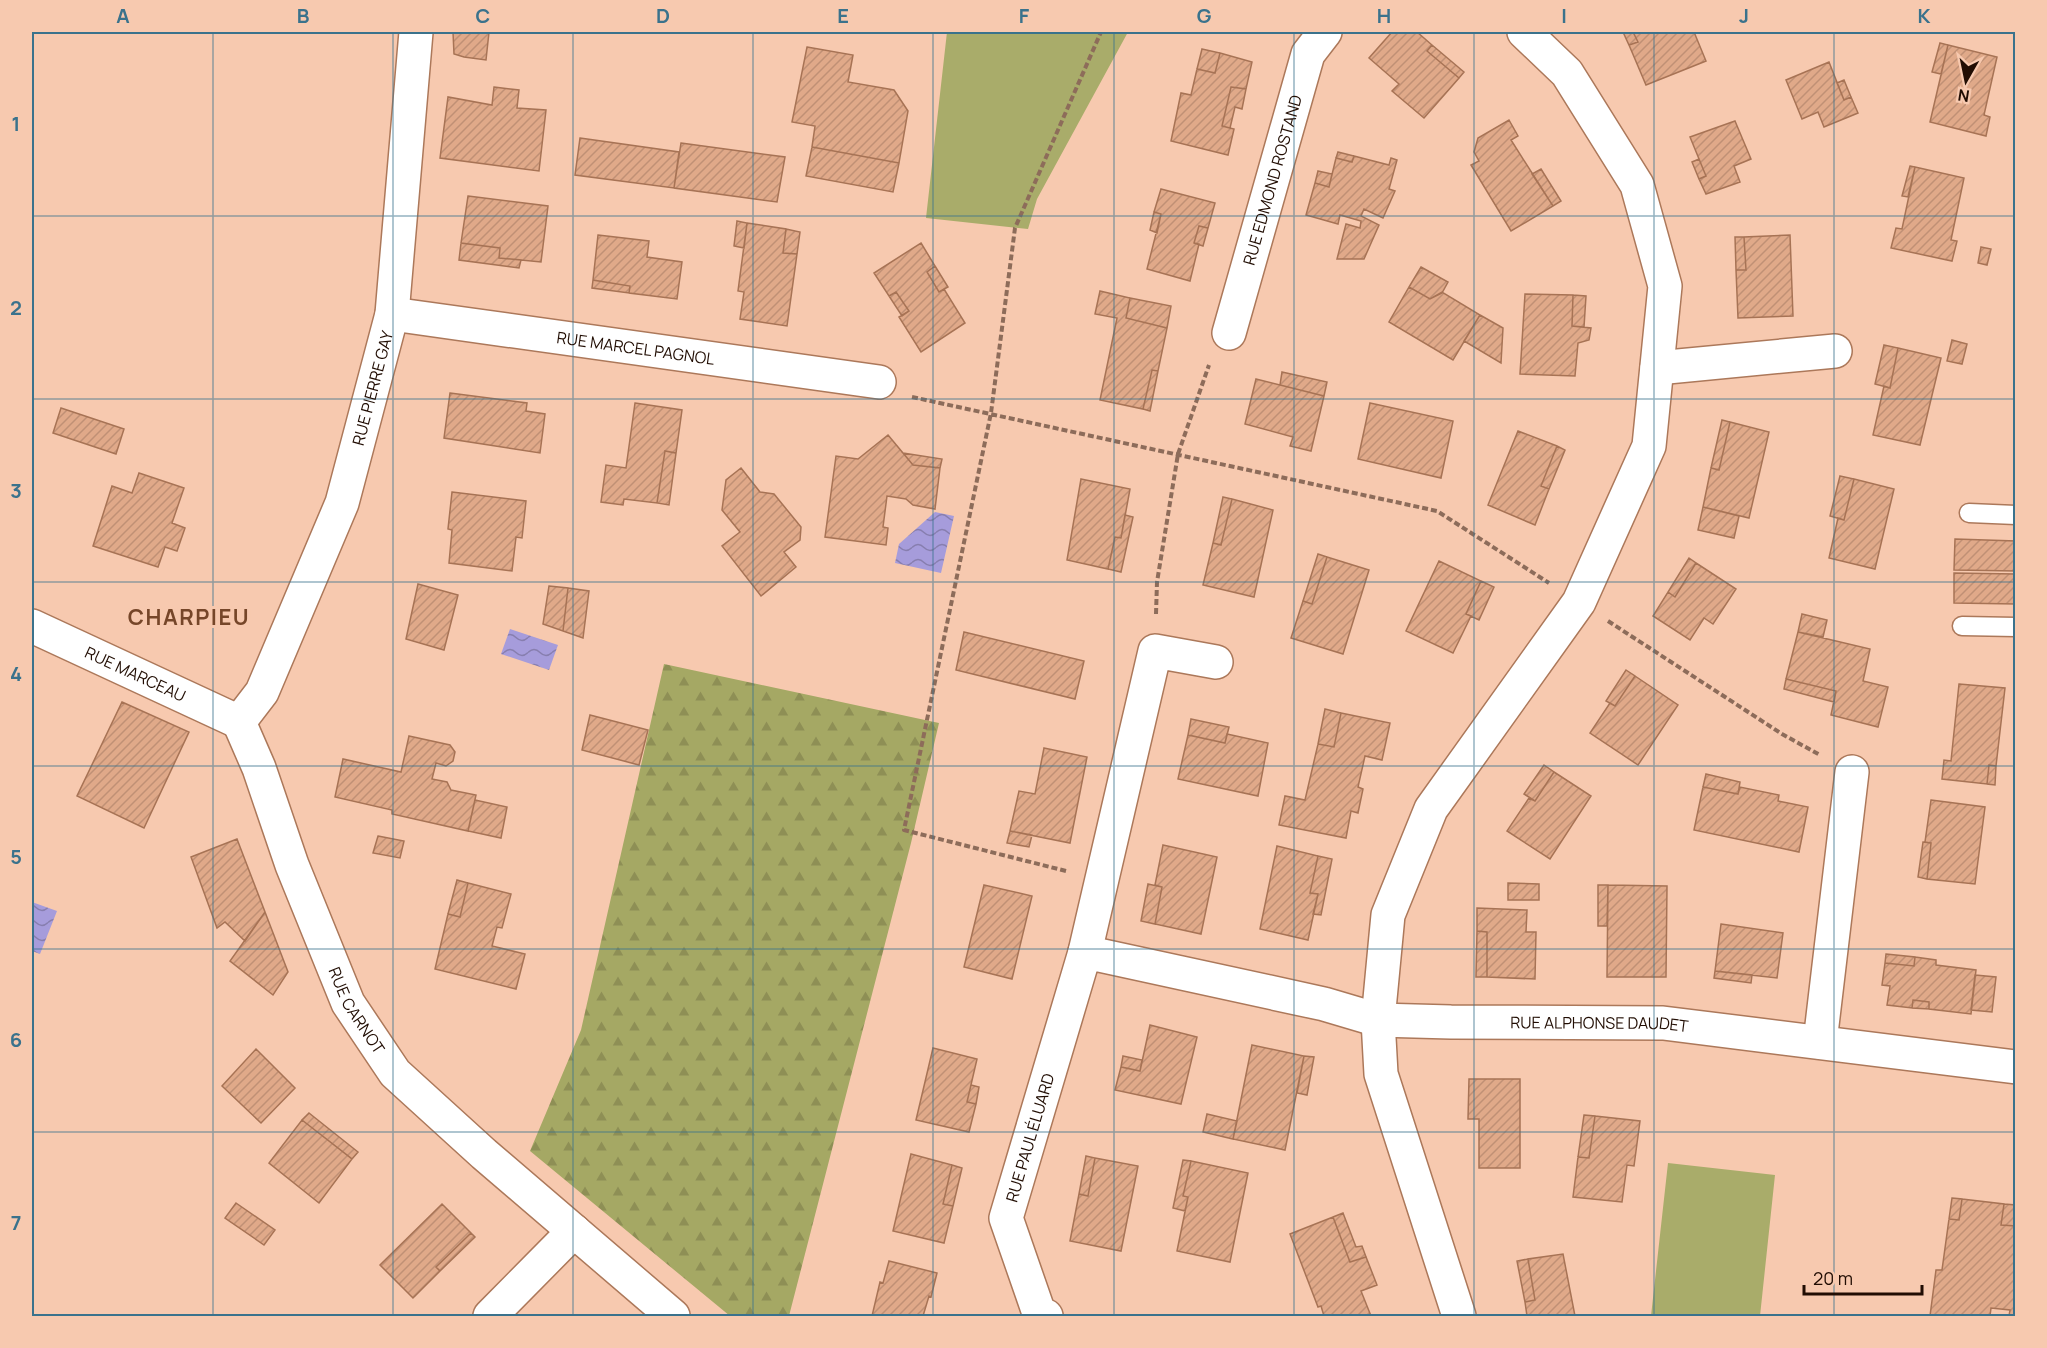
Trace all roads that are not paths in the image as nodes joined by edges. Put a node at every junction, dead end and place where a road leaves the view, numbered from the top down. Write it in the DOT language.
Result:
graph roads {
  1 [pos="416,32"];
  2 [pos="1325,32"];
  3 [pos="1524,32"];
  4 [pos="393,314"];
  5 [pos="1229,333"];
  6 [pos="1835,351"];
  7 [pos="1657,368"];
  8 [pos="879,382"];
  9 [pos="1969,513"];
  10 [pos="2016,515"];
  11 [pos="32,626"];
  12 [pos="1962,626"];
  13 [pos="2016,627"];
  14 [pos="1216,662"];
  15 [pos="238,722"];
  16 [pos="1852,772"];
  17 [pos="1084,952"];
  18 [pos="1378,1020"];
  19 [pos="1820,1042"];
  20 [pos="2016,1067"];
  21 [pos="574,1231"];
  22 [pos="490,1317"];
  23 [pos="673,1317"];
  24 [pos="1046,1317"];
  25 [pos="1460,1317"];
  1 -- 4 [label="street, RUE PIERRE GAY"];
  2 -- 5 [label="street, RUE EDMOND ROSTAND"];
  3 -- 7 [label="street"];
  4 -- 8 [label="street, RUE MARCEL PAGNOL"];
  4 -- 15 [label="street, RUE PIERRE GAY"];
  6 -- 7 [label="street"];
  7 -- 18 [label="street"];
  9 -- 10 [label="lane"];
  11 -- 15 [label="street, RUE MARCEAU"];
  12 -- 13 [label="lane"];
  14 -- 17 [label="street, RUE PAUL ÉLUARD"];
  15 -- 21 [label="street, RUE CARNOT"];
  16 -- 19 [label="street"];
  17 -- 18 [label="street"];
  17 -- 24 [label="street, RUE PAUL ÉLUARD"];
  18 -- 19 [label="street, RUE ALPHONSE DAUDET"];
  18 -- 25 [label="street"];
  19 -- 20 [label="street, RUE ALPHONSE DAUDET"];
  21 -- 22 [label="street"];
  21 -- 23 [label="street, RUE CARNOT"];
}
